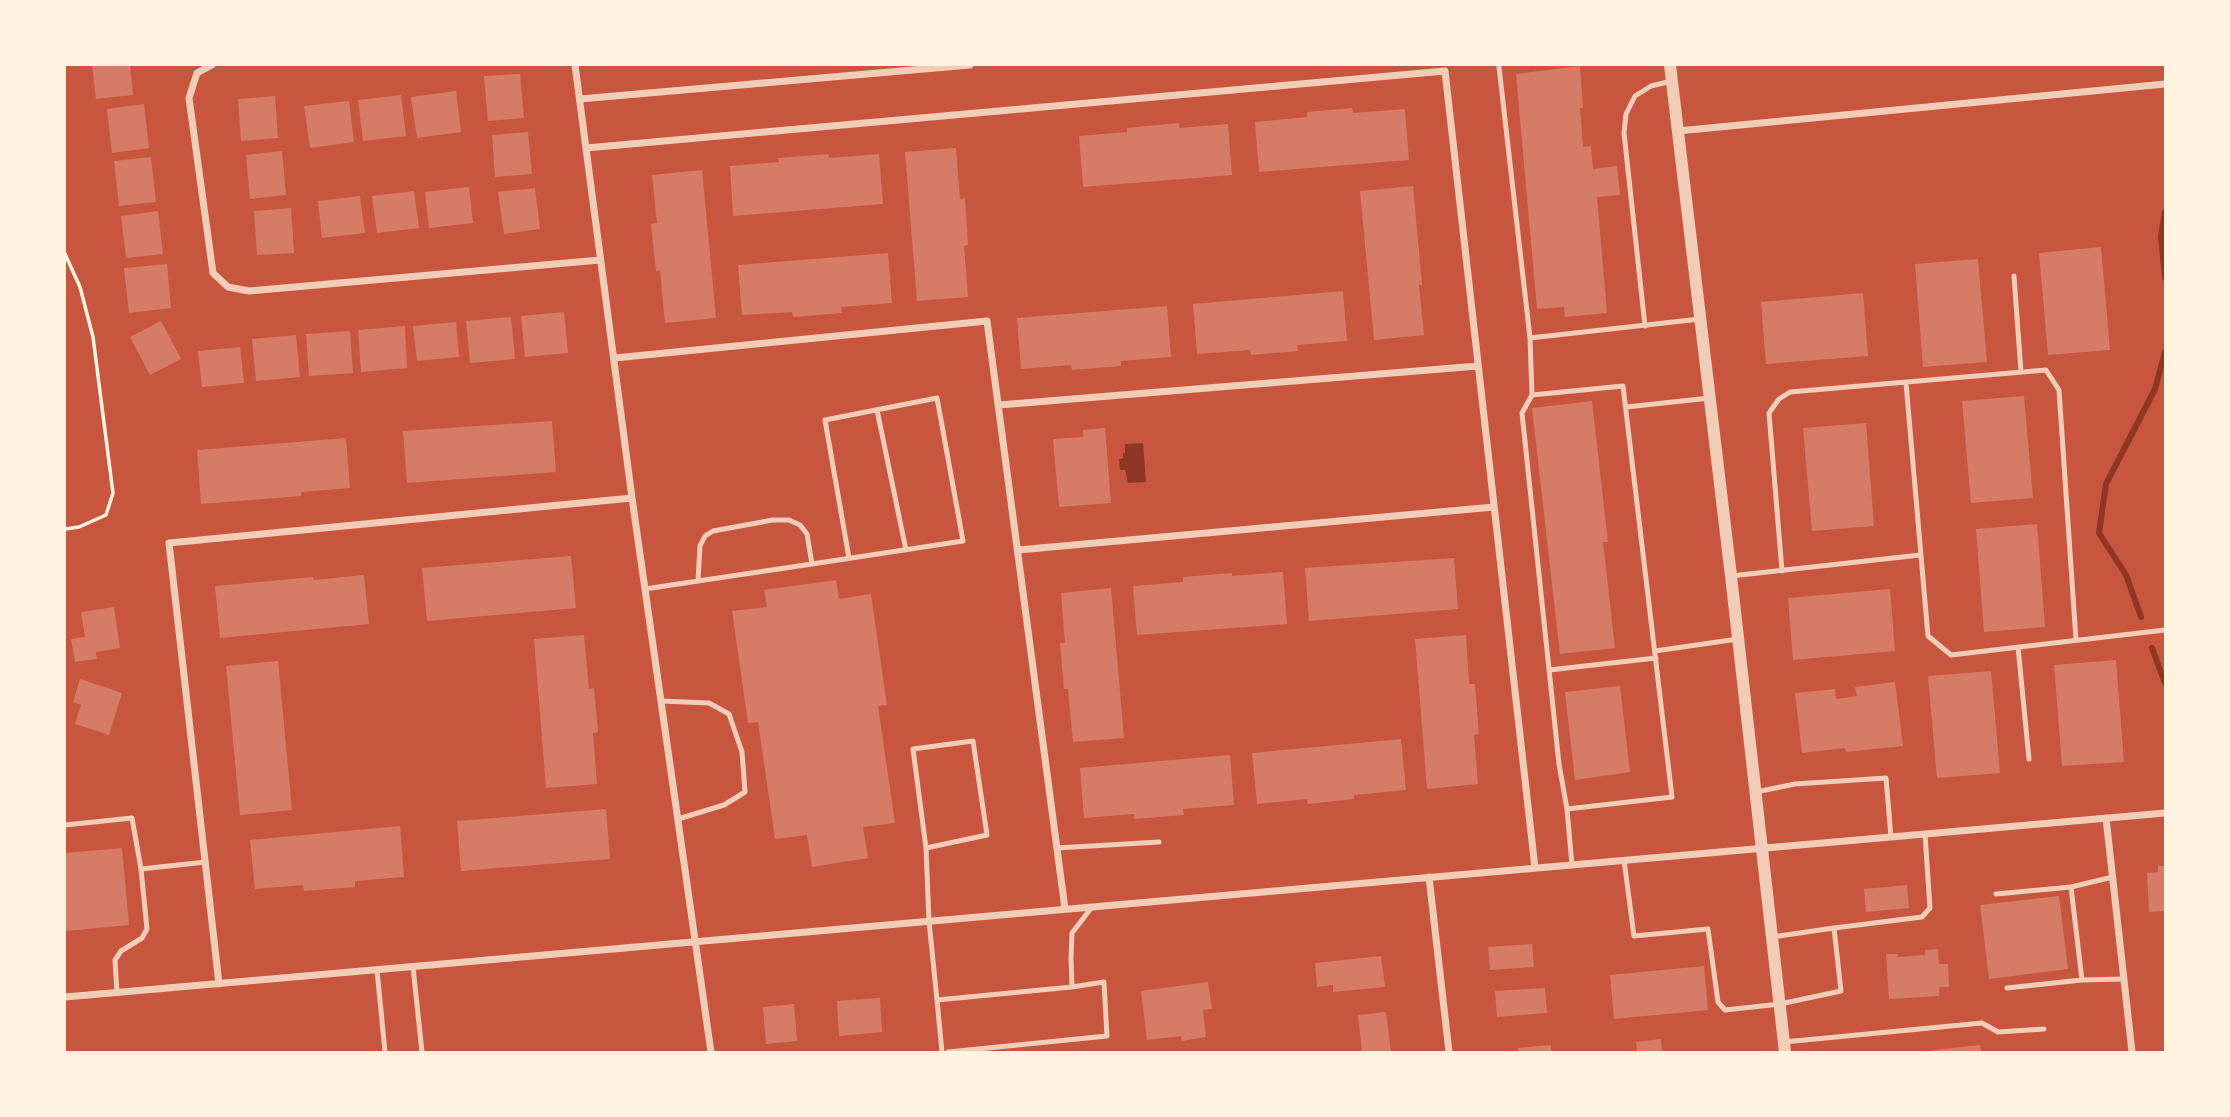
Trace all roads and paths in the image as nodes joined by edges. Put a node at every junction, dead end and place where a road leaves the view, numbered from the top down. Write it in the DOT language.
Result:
graph roads {
  1 [pos="212,65"];
  2 [pos="575,65"];
  3 [pos="970,65"];
  4 [pos="1670,65"];
  5 [pos="945,66"];
  6 [pos="1499,67"];
  7 [pos="1672,81"];
  8 [pos="2165,84"];
  9 [pos="580,99"];
  10 [pos="1678,131"];
  11 [pos="586,148"];
  12 [pos="65,254"];
  13 [pos="600,260"];
  14 [pos="2014,276"];
  15 [pos="1700,319"];
  16 [pos="1645,326"];
  17 [pos="1530,338"];
  18 [pos="615,358"];
  19 [pos="1478,366"];
  20 [pos="2021,372"];
  21 [pos="1906,383"];
  22 [pos="1532,395"];
  23 [pos="1710,398"];
  24 [pos="999,405"];
  25 [pos="1626,407"];
  26 [pos="877,410"];
  27 [pos="632,498"];
  28 [pos="1494,507"];
  29 [pos="65,529"];
  30 [pos="906,550"];
  31 [pos="1018,550"];
  32 [pos="1920,555"];
  33 [pos="849,558"];
  34 [pos="812,564"];
  35 [pos="1782,570"];
  36 [pos="1731,576"];
  37 [pos="698,581"];
  38 [pos="645,589"];
  39 [pos="2165,631"];
  40 [pos="1738,639"];
  41 [pos="2076,640"];
  42 [pos="2018,647"];
  43 [pos="1655,651"];
  44 [pos="1656,658"];
  45 [pos="1549,670"];
  46 [pos="661,701"];
  47 [pos="2029,759"];
  48 [pos="1756,792"];
  49 [pos="1567,809"];
  50 [pos="2165,813"];
  51 [pos="2106,818"];
  52 [pos="678,819"];
  53 [pos="65,825"];
  54 [pos="1924,834"];
  55 [pos="1891,837"];
  56 [pos="1159,842"];
  57 [pos="926,848"];
  58 [pos="1057,848"];
  59 [pos="1763,848"];
  60 [pos="1625,860"];
  61 [pos="206,862"];
  62 [pos="1572,865"];
  63 [pos="1535,868"];
  64 [pos="141,869"];
  65 [pos="1429,877"];
  66 [pos="2113,877"];
  67 [pos="2071,887"];
  68 [pos="1996,894"];
  69 [pos="1092,907"];
  70 [pos="1065,909"];
  71 [pos="929,921"];
  72 [pos="1834,928"];
  73 [pos="1772,937"];
  74 [pos="695,942"];
  75 [pos="413,967"];
  76 [pos="377,970"];
  77 [pos="2124,979"];
  78 [pos="2082,980"];
  79 [pos="219,984"];
  80 [pos="1072,987"];
  81 [pos="2007,988"];
  82 [pos="117,993"];
  83 [pos="65,997"];
  84 [pos="937,1000"];
  85 [pos="1780,1004"];
  86 [pos="2044,1029"];
  87 [pos="1784,1047"];
  88 [pos="385,1052"];
  89 [pos="422,1052"];
  90 [pos="711,1052"];
  91 [pos="942,1052"];
  92 [pos="948,1052"];
  93 [pos="1449,1052"];
  94 [pos="2132,1052"];
  1 -- 13 [label="street"];
  2 -- 9 [label="street"];
  3 -- 5 [label="street"];
  4 -- 7 [label="street"];
  5 -- 9 [label="street"];
  6 -- 17 [label="lane"];
  7 -- 10 [label="street"];
  7 -- 16 [label="lane"];
  8 -- 10 [label="street"];
  9 -- 11 [label="street"];
  10 -- 15 [label="street"];
  11 -- 13 [label="street"];
  11 -- 19 [label="street"];
  12 -- 29 [label="path"];
  13 -- 18 [label="street"];
  14 -- 20 [label="lane"];
  15 -- 16 [label="lane"];
  15 -- 23 [label="street"];
  16 -- 17 [label="lane"];
  17 -- 22 [label="lane"];
  18 -- 24 [label="street"];
  18 -- 27 [label="street"];
  19 -- 24 [label="street"];
  19 -- 28 [label="street"];
  20 -- 21 [label="lane"];
  20 -- 41 [label="lane"];
  21 -- 32 [label="lane"];
  21 -- 35 [label="lane"];
  22 -- 25 [label="lane"];
  22 -- 45 [label="lane"];
  23 -- 25 [label="lane"];
  23 -- 36 [label="street"];
  24 -- 31 [label="street"];
  25 -- 43 [label="lane"];
  26 -- 30 [label="lane"];
  26 -- 30 [label="lane"];
  26 -- 33 [label="lane"];
  27 -- 38 [label="street"];
  27 -- 61 [label="street"];
  28 -- 31 [label="street"];
  28 -- 63 [label="street"];
  30 -- 33 [label="lane"];
  31 -- 58 [label="street"];
  32 -- 35 [label="lane"];
  32 -- 42 [label="lane"];
  33 -- 34 [label="lane"];
  34 -- 37 [label="lane"];
  34 -- 37 [label="lane"];
  35 -- 36 [label="lane"];
  36 -- 40 [label="street"];
  37 -- 38 [label="lane"];
  38 -- 46 [label="street"];
  39 -- 41 [label="lane"];
  40 -- 43 [label="lane"];
  40 -- 48 [label="street"];
  41 -- 42 [label="lane"];
  42 -- 47 [label="lane"];
  43 -- 44 [label="lane"];
  44 -- 45 [label="lane"];
  44 -- 49 [label="lane"];
  45 -- 49 [label="lane"];
  46 -- 52 [label="street"];
  46 -- 52 [label="lane"];
  48 -- 55 [label="lane"];
  48 -- 59 [label="street"];
  49 -- 62 [label="lane"];
  50 -- 51 [label="street"];
  51 -- 54 [label="street"];
  51 -- 66 [label="street"];
  52 -- 74 [label="street"];
  53 -- 64 [label="lane"];
  54 -- 55 [label="street"];
  54 -- 72 [label="lane"];
  55 -- 59 [label="street"];
  56 -- 58 [label="lane"];
  57 -- 57 [label="lane"];
  57 -- 71 [label="lane"];
  58 -- 70 [label="street"];
  59 -- 60 [label="street"];
  59 -- 73 [label="street"];
  60 -- 62 [label="street"];
  60 -- 85 [label="lane"];
  61 -- 64 [label="lane"];
  61 -- 79 [label="street"];
  62 -- 63 [label="street"];
  63 -- 65 [label="street"];
  64 -- 82 [label="lane"];
  65 -- 69 [label="street"];
  65 -- 93 [label="street"];
  66 -- 67 [label="lane"];
  66 -- 77 [label="street"];
  67 -- 68 [label="lane"];
  67 -- 78 [label="lane"];
  69 -- 70 [label="street"];
  69 -- 80 [label="lane"];
  70 -- 71 [label="street"];
  71 -- 74 [label="street"];
  71 -- 84 [label="lane"];
  72 -- 73 [label="lane"];
  72 -- 85 [label="lane"];
  73 -- 85 [label="street"];
  74 -- 75 [label="street"];
  74 -- 90 [label="street"];
  75 -- 76 [label="street"];
  75 -- 89 [label="lane"];
  76 -- 79 [label="street"];
  76 -- 88 [label="lane"];
  77 -- 78 [label="lane"];
  77 -- 94 [label="street"];
  78 -- 81 [label="lane"];
  79 -- 82 [label="street"];
  80 -- 84 [label="lane"];
  80 -- 92 [label="lane"];
  82 -- 83 [label="street"];
  84 -- 91 [label="lane"];
  85 -- 87 [label="street"];
  86 -- 87 [label="lane"];
}
